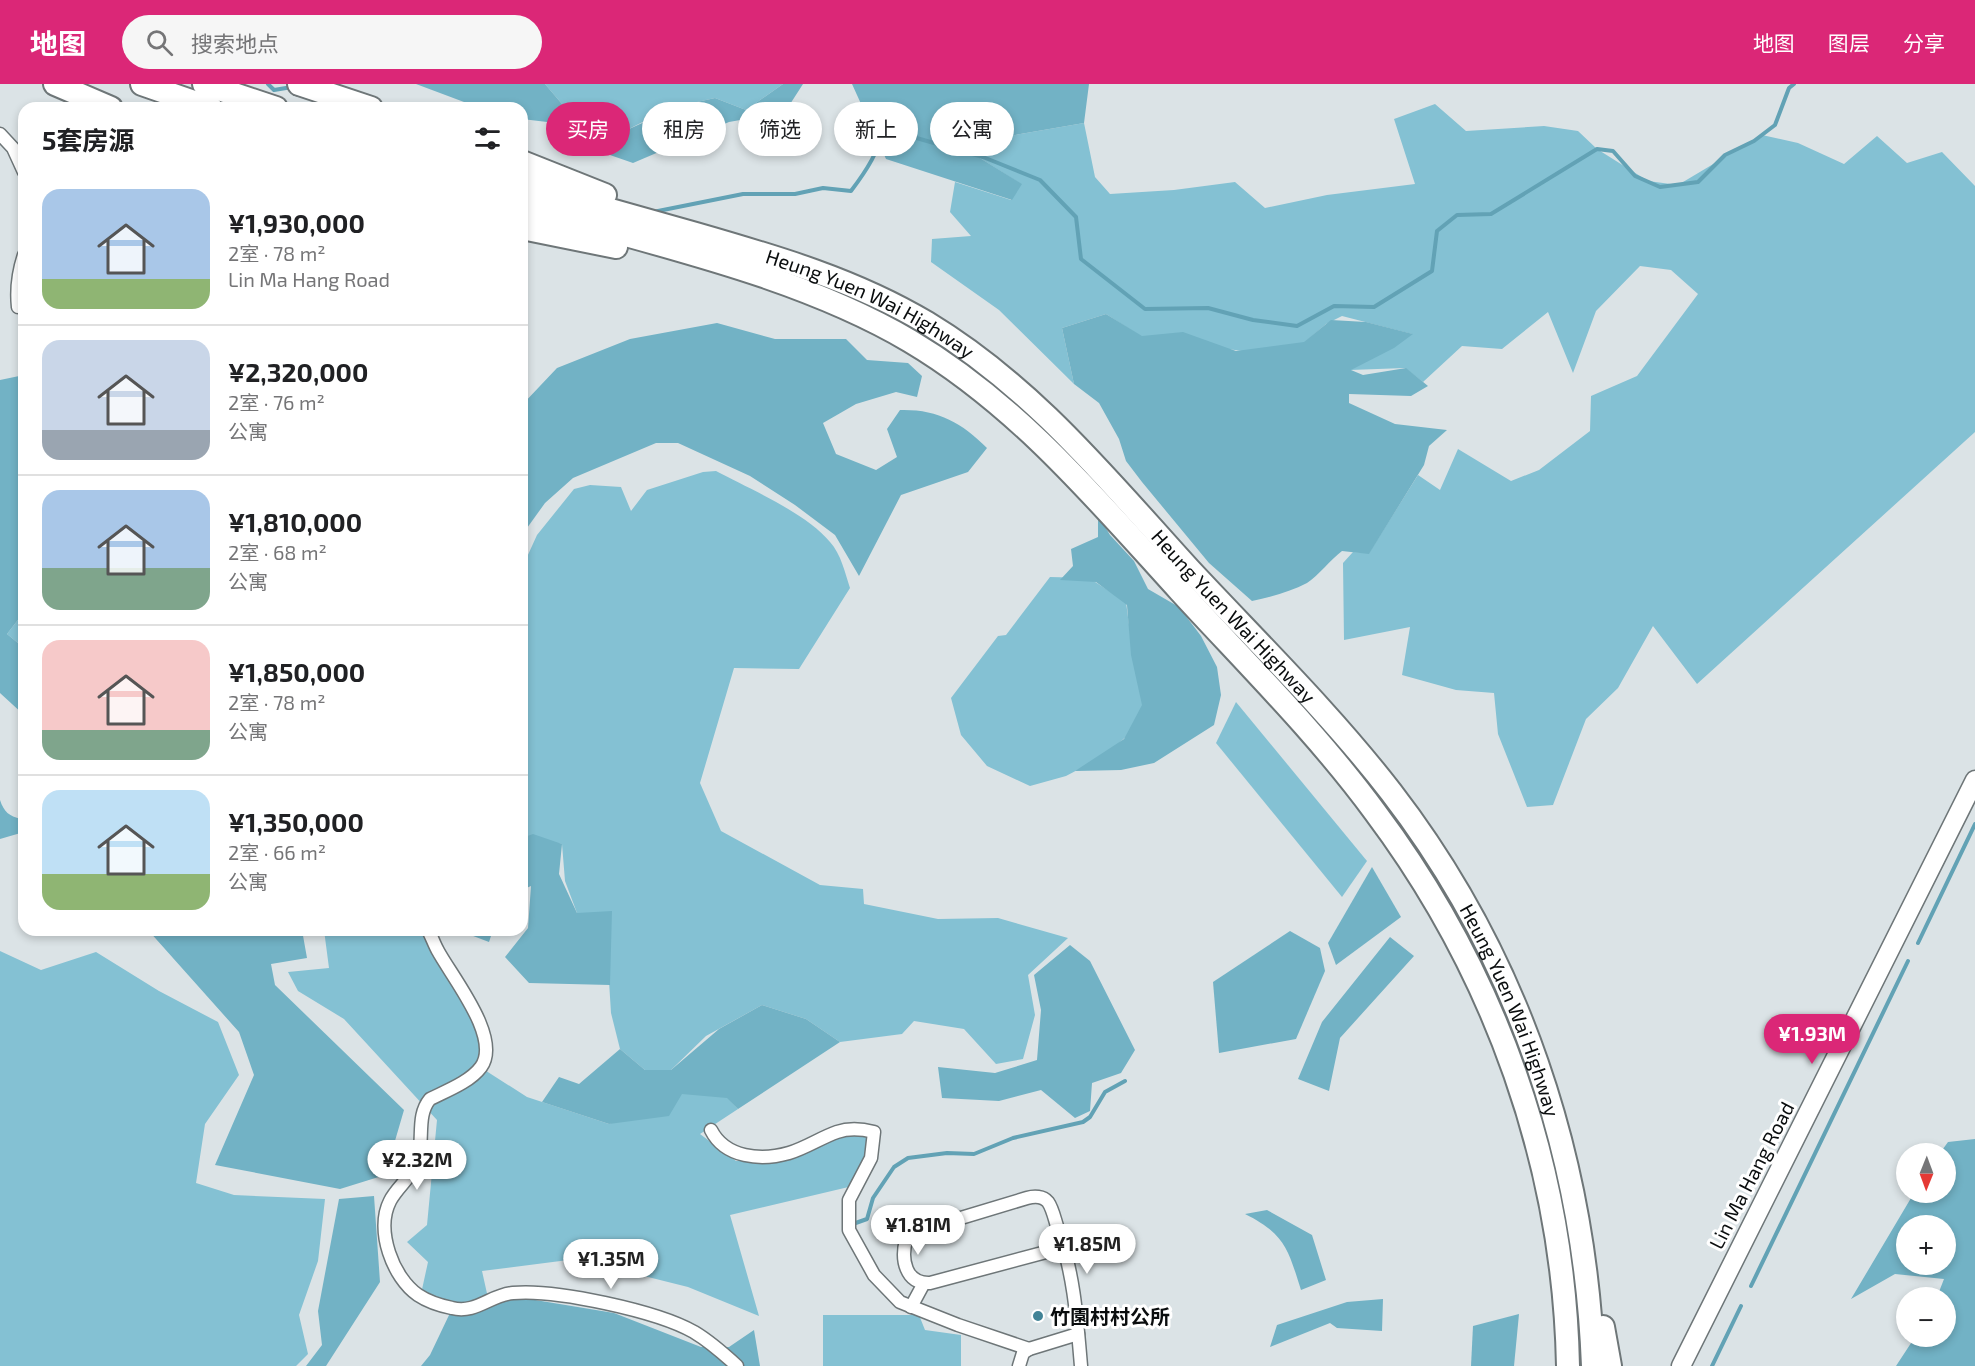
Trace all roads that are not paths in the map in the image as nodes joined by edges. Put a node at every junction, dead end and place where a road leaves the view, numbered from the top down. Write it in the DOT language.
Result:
graph roads {
  1 [pos="55,84"];
  2 [pos="142,84"];
  3 [pos="204,84"];
  4 [pos="299,84"];
  5 [pos="97,102"];
  6 [pos="194,102"];
  7 [pos="258,102"];
  8 [pos="353,102"];
  9 [pos="0,134"];
  10 [pos="18,159"];
  11 [pos="528,164"];
  12 [pos="528,187"];
  13 [pos="528,208"];
  14 [pos="528,229"];
  15 [pos="718,241"];
  16 [pos="744,271"];
  17 [pos="18,272"];
  18 [pos="18,307"];
  19 [pos="1975,780"];
  20 [pos="431,936"];
  21 [pos="711,1130"];
  22 [pos="1065,1247"];
  23 [pos="1584,1250"];
  24 [pos="924,1283"];
  25 [pos="911,1307"];
  26 [pos="1566,1310"];
  27 [pos="1078,1334"];
  28 [pos="1029,1348"];
  29 [pos="737,1366"];
  30 [pos="1019,1366"];
  31 [pos="1081,1366"];
  32 [pos="1557,1366"];
  33 [pos="1568,1366"];
  34 [pos="1593,1366"];
  35 [pos="1610,1366"];
  36 [pos="1681,1366"];
  1 -- 5 [label="highway"];
  2 -- 6 [label="highway"];
  3 -- 7 [label="highway"];
  4 -- 8 [label="highway"];
  9 -- 10 [label="street"];
  11 -- 15 [label="highway"];
  12 -- 15 [label="highway, Heung Yuen Wai Highway"];
  13 -- 16 [label="highway, Heung Yuen Wai Highway"];
  14 -- 16 [label="highway"];
  15 -- 23 [label="highway, Heung Yuen Wai Highway"];
  16 -- 26 [label="highway, Heung Yuen Wai Highway"];
  17 -- 18 [label="street"];
  19 -- 36 [label="street, Lin Ma Hang Road"];
  20 -- 29 [label="street"];
  21 -- 25 [label="street"];
  22 -- 24 [label="street"];
  22 -- 24 [label="street"];
  22 -- 27 [label="street"];
  23 -- 34 [label="highway, Heung Yuen Wai Highway"];
  23 -- 35 [label="highway"];
  24 -- 25 [label="street"];
  25 -- 28 [label="street"];
  26 -- 32 [label="highway"];
  26 -- 33 [label="highway, Heung Yuen Wai Highway"];
  27 -- 28 [label="street"];
  27 -- 31 [label="street"];
  28 -- 30 [label="street"];
}
